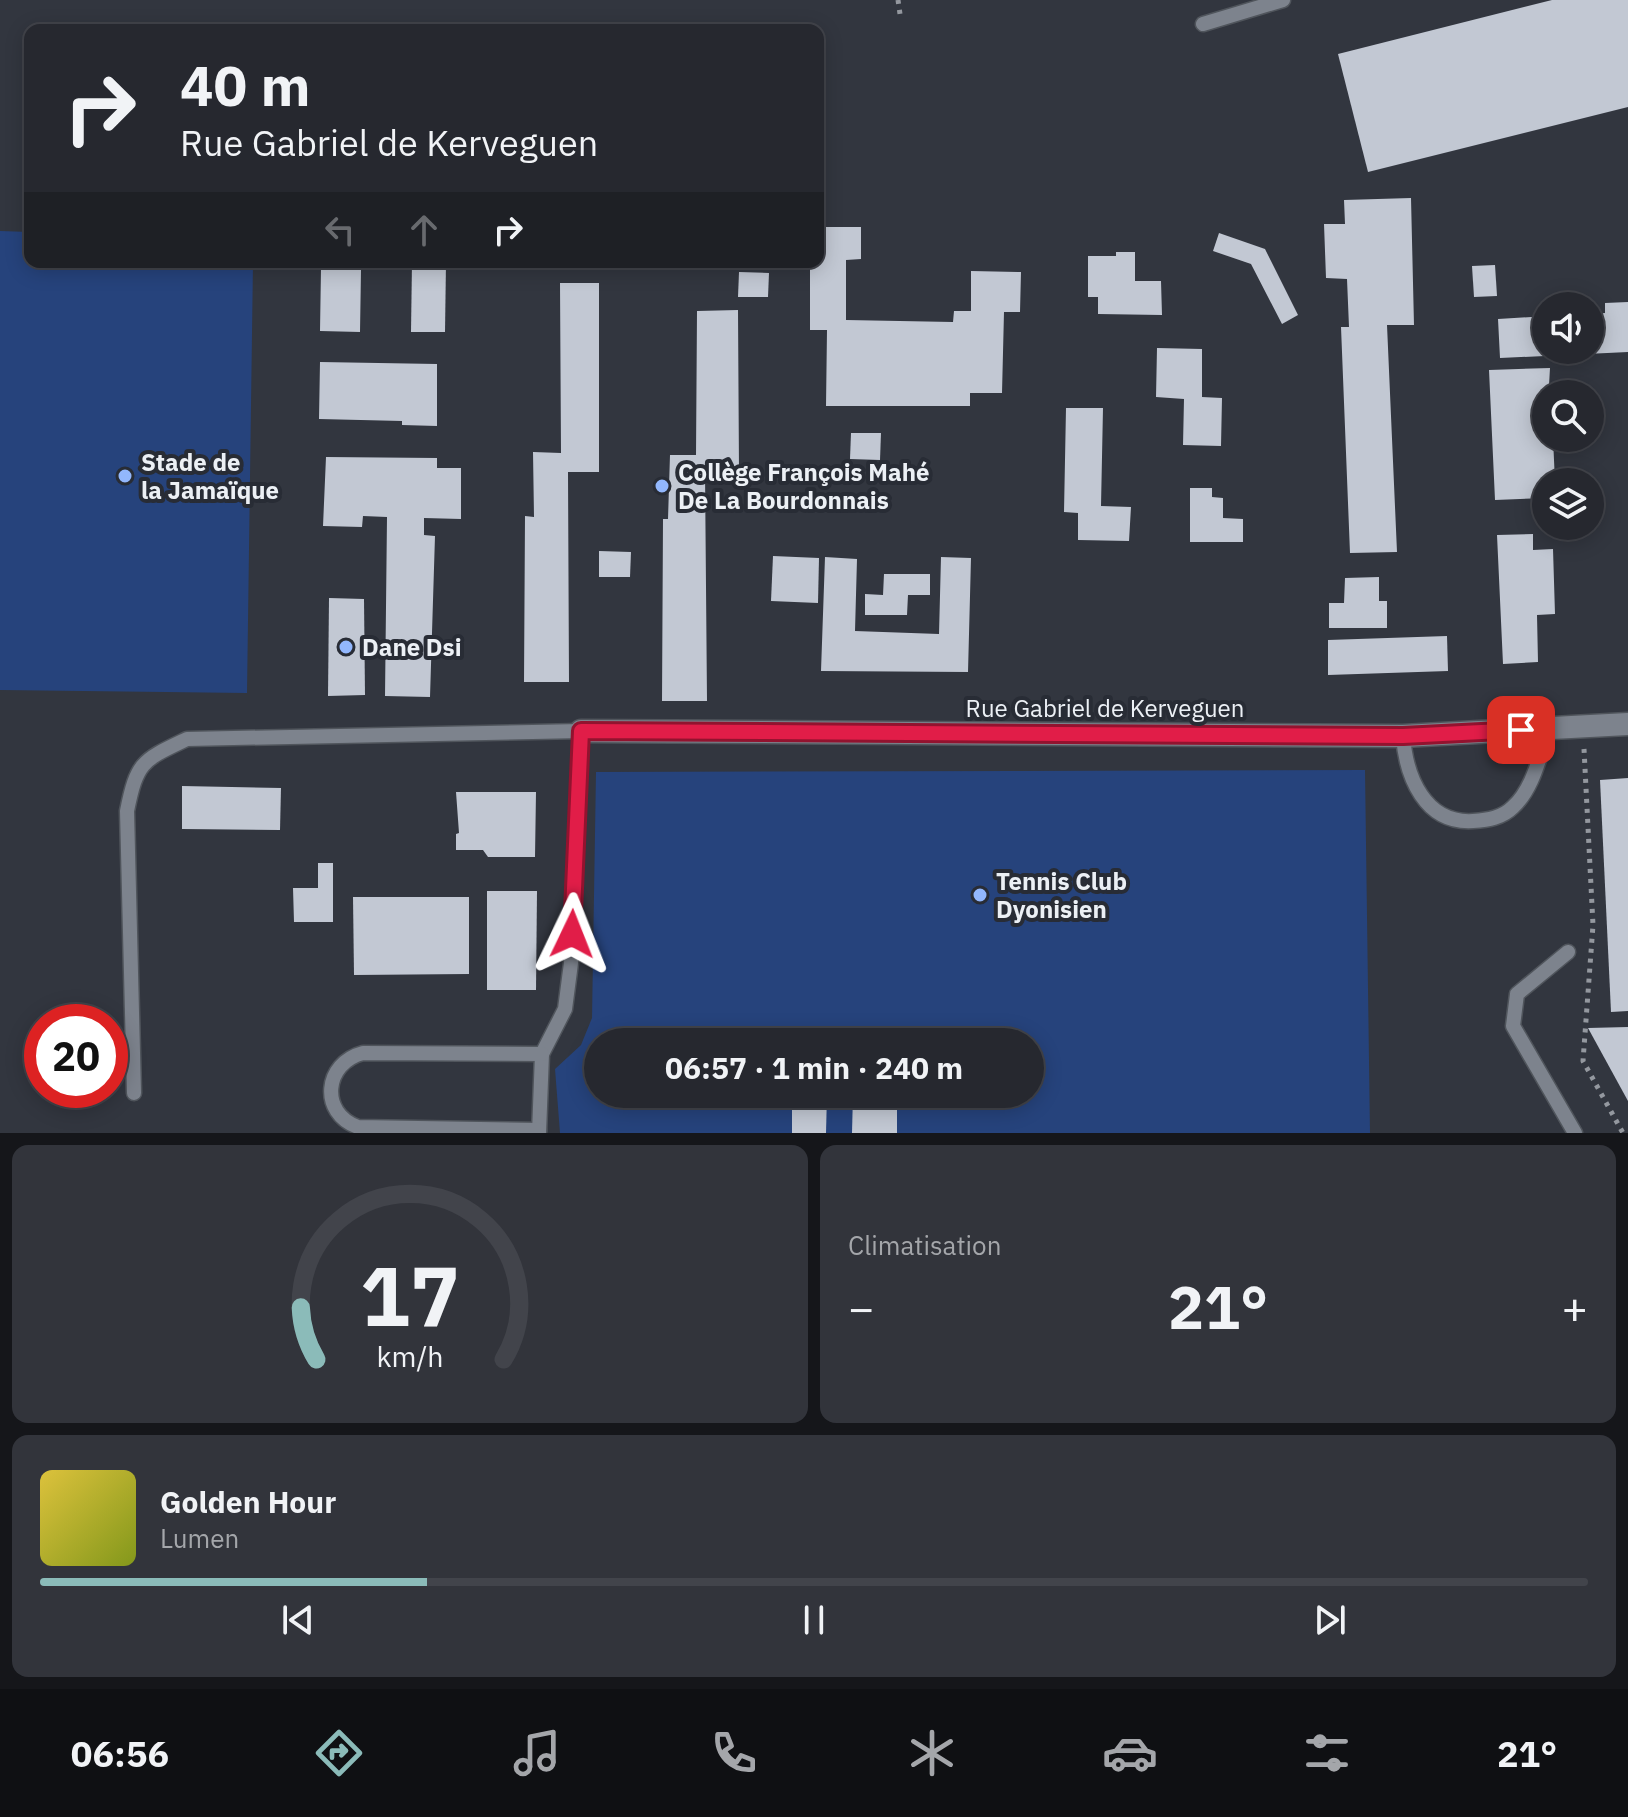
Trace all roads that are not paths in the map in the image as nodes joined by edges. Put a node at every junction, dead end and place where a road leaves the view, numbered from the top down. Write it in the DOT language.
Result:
graph roads {
  1 [pos="1283,0"];
  2 [pos="1203,24"];
  3 [pos="1628,724"];
  4 [pos="1550,728"];
  5 [pos="581,731"];
  6 [pos="1403,736"];
  7 [pos="1568,952"];
  8 [pos="542,1054"];
  9 [pos="134,1093"];
  10 [pos="539,1131"];
  11 [pos="1575,1133"];
  1 -- 2 [label="lane"];
  3 -- 4 [label="street, Rue Gabriel de Kerveguen"];
  4 -- 6 [label="street, Rue Gabriel de Kerveguen"];
  4 -- 6 [label="lane"];
  5 -- 6 [label="street, Rue Gabriel de Kerveguen"];
  5 -- 8 [label="lane"];
  5 -- 9 [label="lane"];
  7 -- 11 [label="lane"];
  8 -- 10 [label="lane"];
  8 -- 10 [label="lane"];
}
